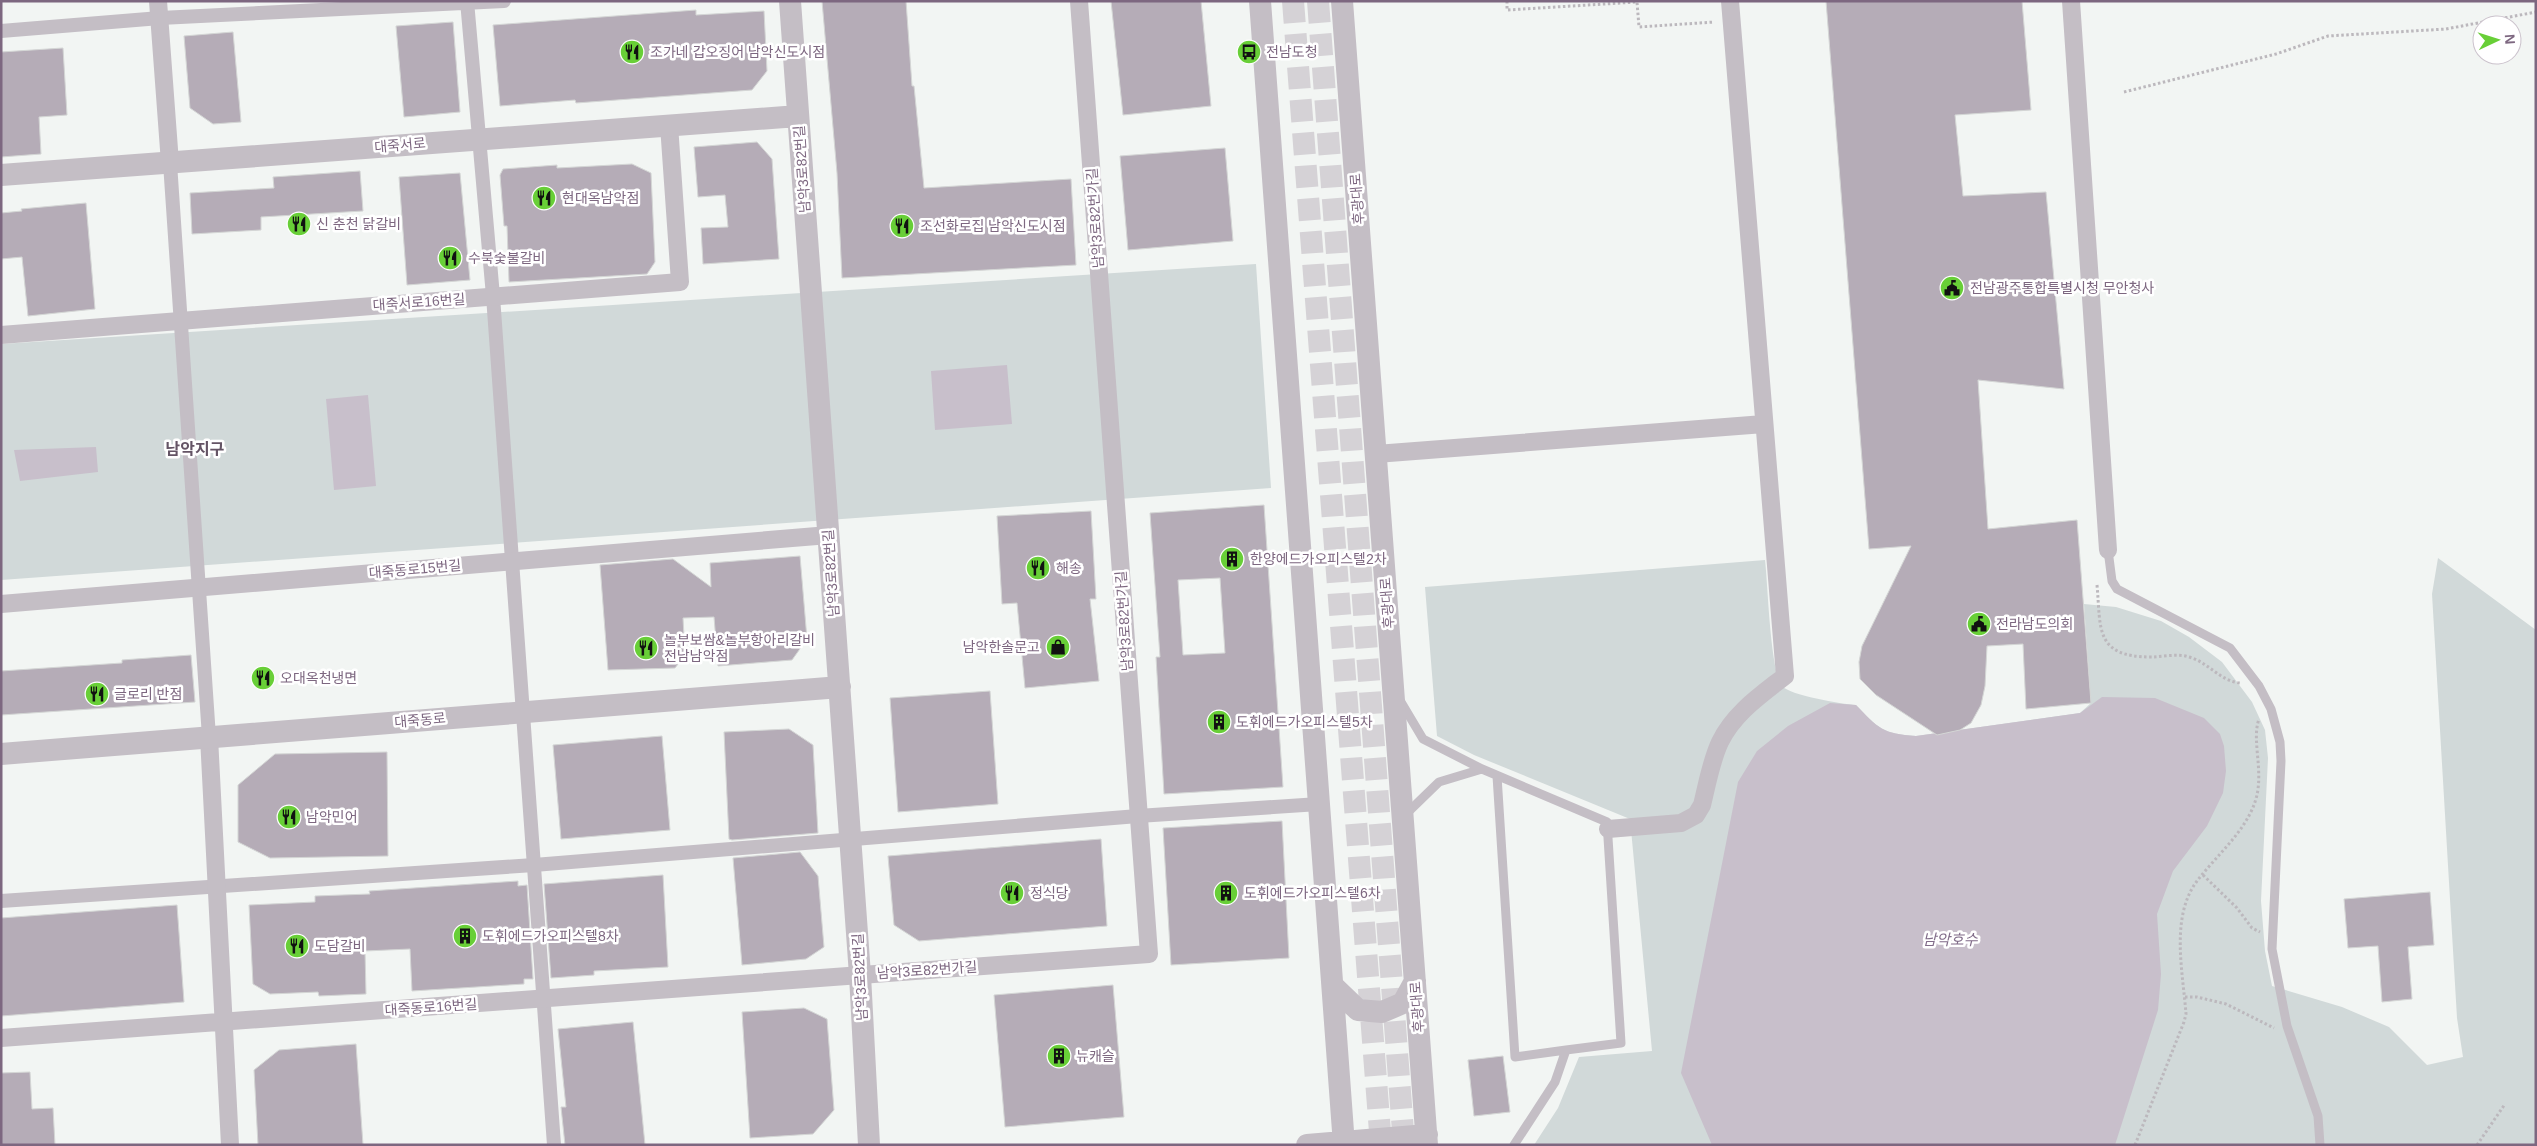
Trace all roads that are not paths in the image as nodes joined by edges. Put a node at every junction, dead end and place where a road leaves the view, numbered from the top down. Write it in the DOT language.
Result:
graph roads {
  1 [pos="504,1"];
  2 [pos="790,1"];
  3 [pos="1079,1"];
  4 [pos="1260,1"];
  5 [pos="1342,1"];
  6 [pos="1730,1"];
  7 [pos="2071,1"];
  8 [pos="467,3"];
  9 [pos="159,10"];
  10 [pos="1,31"];
  11 [pos="798,116"];
  12 [pos="669,125"];
  13 [pos="479,139"];
  14 [pos="170,163"];
  15 [pos="1,174"];
  16 [pos="493,296"];
  17 [pos="182,320"];
  18 [pos="1,335"];
  19 [pos="1764,424"];
  20 [pos="1376,454"];
  21 [pos="829,535"];
  22 [pos="2108,550"];
  23 [pos="511,562"];
  24 [pos="199,587"];
  25 [pos="1,604"];
  26 [pos="840,687"];
  27 [pos="1393,689"];
  28 [pos="522,712"];
  29 [pos="209,737"];
  30 [pos="1,754"];
  31 [pos="1482,769"];
  32 [pos="1498,776"];
  33 [pos="1319,804"];
  34 [pos="1138,816"];
  35 [pos="1403,817"];
  36 [pos="1608,829"];
  37 [pos="851,840"];
  38 [pos="534,865"];
  39 [pos="216,887"];
  40 [pos="1,901"];
  41 [pos="860,975"];
  42 [pos="1415,981"];
  43 [pos="1333,986"];
  44 [pos="543,998"];
  45 [pos="224,1022"];
  46 [pos="1,1038"];
  47 [pos="1566,1050"];
  48 [pos="1427,1140"];
  49 [pos="1344,1143"];
  50 [pos="230,1145"];
  51 [pos="554,1145"];
  52 [pos="869,1145"];
  53 [pos="1307,1145"];
  54 [pos="1514,1145"];
  55 [pos="2320,1145"];
  1 -- 8 [label="street"];
  2 -- 11 [label="street, 남악3로82번길"];
  3 -- 34 [label="street, 남악3로82번가길"];
  4 -- 33 [label="street"];
  5 -- 20 [label="street, 후광대로"];
  6 -- 19 [label="street"];
  7 -- 22 [label="street"];
  8 -- 9 [label="street"];
  8 -- 13 [label="street"];
  9 -- 10 [label="street"];
  9 -- 14 [label="street"];
  11 -- 12 [label="street, 대죽서로"];
  11 -- 21 [label="street, 남악3로82번길"];
  12 -- 13 [label="street, 대죽서로"];
  12 -- 16 [label="street, 대죽서로16번길"];
  13 -- 14 [label="street, 대죽서로"];
  13 -- 16 [label="street"];
  14 -- 15 [label="street, 대죽서로"];
  14 -- 17 [label="street"];
  16 -- 17 [label="street, 대죽서로16번길"];
  16 -- 23 [label="street"];
  17 -- 18 [label="street, 대죽서로16번길"];
  17 -- 24 [label="street"];
  19 -- 20 [label="street"];
  19 -- 36 [label="street"];
  20 -- 27 [label="street, 후광대로"];
  21 -- 23 [label="street, 대죽동로15번길"];
  21 -- 26 [label="street, 남악3로82번길"];
  22 -- 55 [label="lane"];
  23 -- 24 [label="street, 대죽동로15번길"];
  23 -- 28 [label="street"];
  24 -- 25 [label="street, 대죽동로15번길"];
  24 -- 29 [label="street"];
  26 -- 28 [label="street, 대죽동로"];
  26 -- 37 [label="street, 남악3로82번길"];
  27 -- 31 [label="lane"];
  27 -- 35 [label="street, 후광대로"];
  28 -- 29 [label="street, 대죽동로"];
  28 -- 38 [label="street"];
  29 -- 30 [label="street, 대죽동로"];
  29 -- 39 [label="street"];
  31 -- 32 [label="lane"];
  31 -- 35 [label="lane"];
  32 -- 36 [label="lane"];
  32 -- 47 [label="lane"];
  33 -- 34 [label="street"];
  33 -- 43 [label="street"];
  34 -- 37 [label="street"];
  34 -- 41 [label="street, 남악3로82번가길"];
  35 -- 42 [label="street, 후광대로"];
  36 -- 47 [label="lane"];
  37 -- 38 [label="street"];
  37 -- 41 [label="street, 남악3로82번길"];
  38 -- 39 [label="street"];
  38 -- 44 [label="street"];
  39 -- 40 [label="street"];
  39 -- 45 [label="street"];
  41 -- 44 [label="street, 대죽동로16번길"];
  41 -- 52 [label="street, 남악3로82번길"];
  42 -- 43 [label="street"];
  42 -- 48 [label="street, 후광대로"];
  43 -- 49 [label="street"];
  44 -- 45 [label="street, 대죽동로16번길"];
  44 -- 51 [label="street"];
  45 -- 46 [label="street, 대죽동로16번길"];
  45 -- 50 [label="street"];
  47 -- 54 [label="lane"];
  48 -- 49 [label="street"];
  49 -- 53 [label="street"];
}
